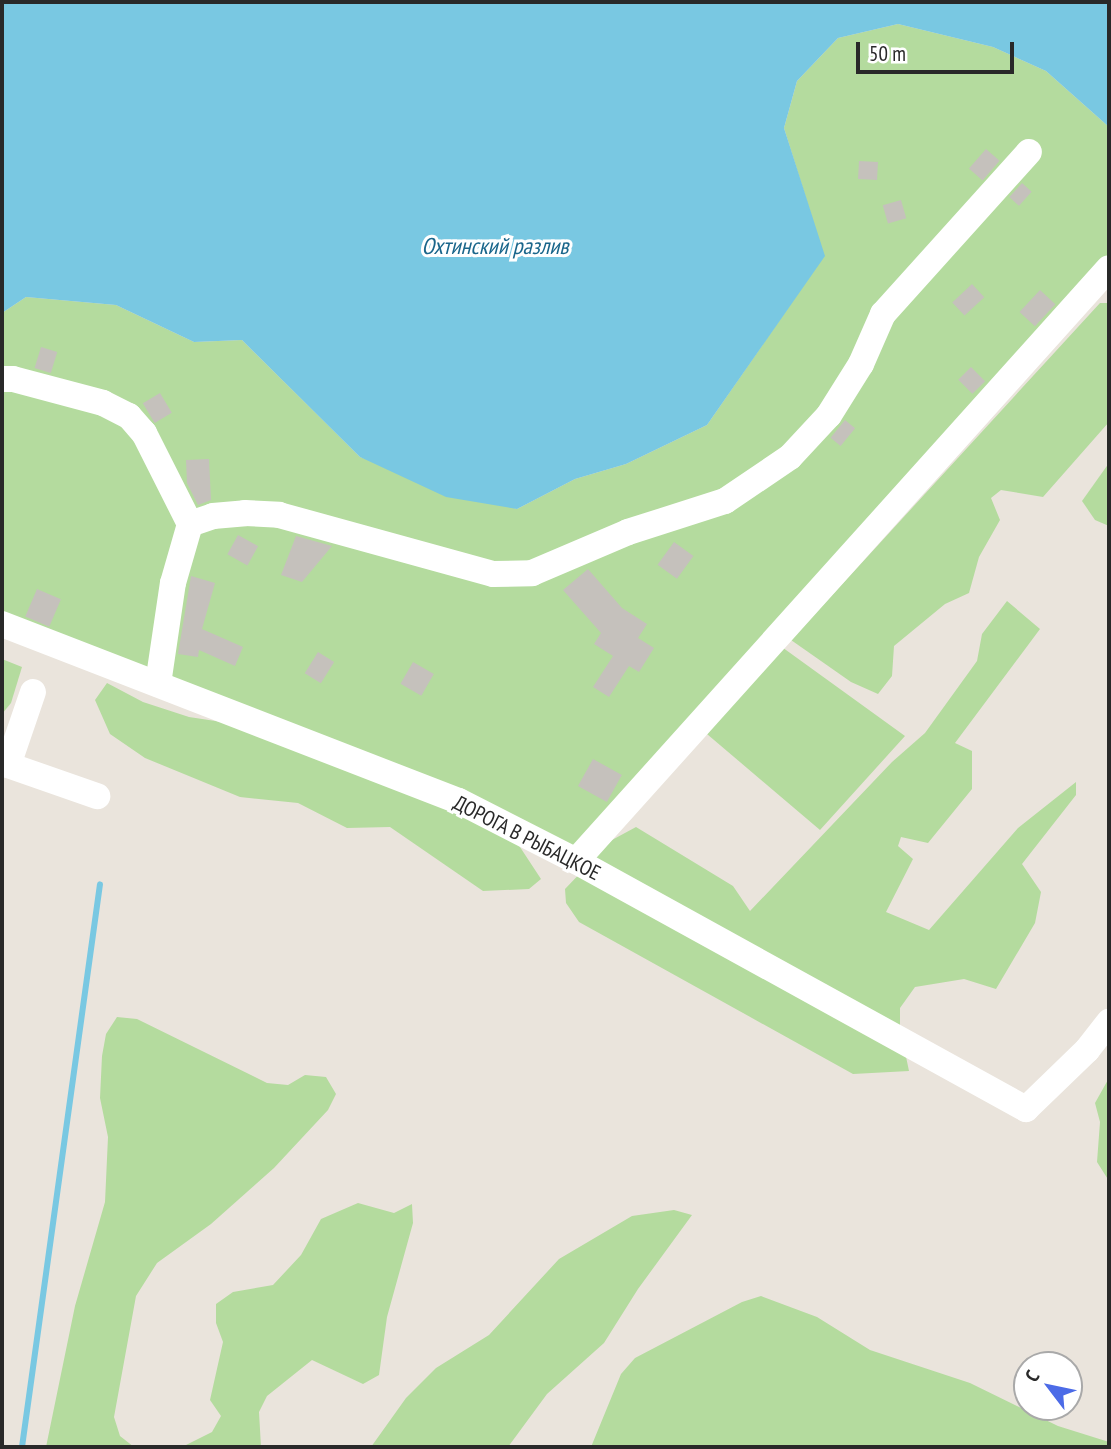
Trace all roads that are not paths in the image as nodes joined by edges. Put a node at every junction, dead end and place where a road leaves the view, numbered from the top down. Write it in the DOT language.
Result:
graph roads {
  1 [pos="1029,152"];
  2 [pos="1109,268"];
  3 [pos="2,379"];
  4 [pos="190,524"];
  5 [pos="2,624"];
  6 [pos="158,684"];
  7 [pos="33,692"];
  8 [pos="5,764"];
  9 [pos="97,796"];
  10 [pos="576,861"];
  11 [pos="1109,1022"];
  1 -- 4 [label="street"];
  2 -- 10 [label="street"];
  3 -- 4 [label="street"];
  4 -- 6 [label="street"];
  5 -- 6 [label="street, ДОРОГА В РЫБАЦКОЕ"];
  6 -- 10 [label="street, ДОРОГА В РЫБАЦКОЕ"];
  7 -- 8 [label="street"];
  8 -- 9 [label="street"];
  10 -- 11 [label="street, ДОРОГА В РЫБАЦКОЕ"];
}
